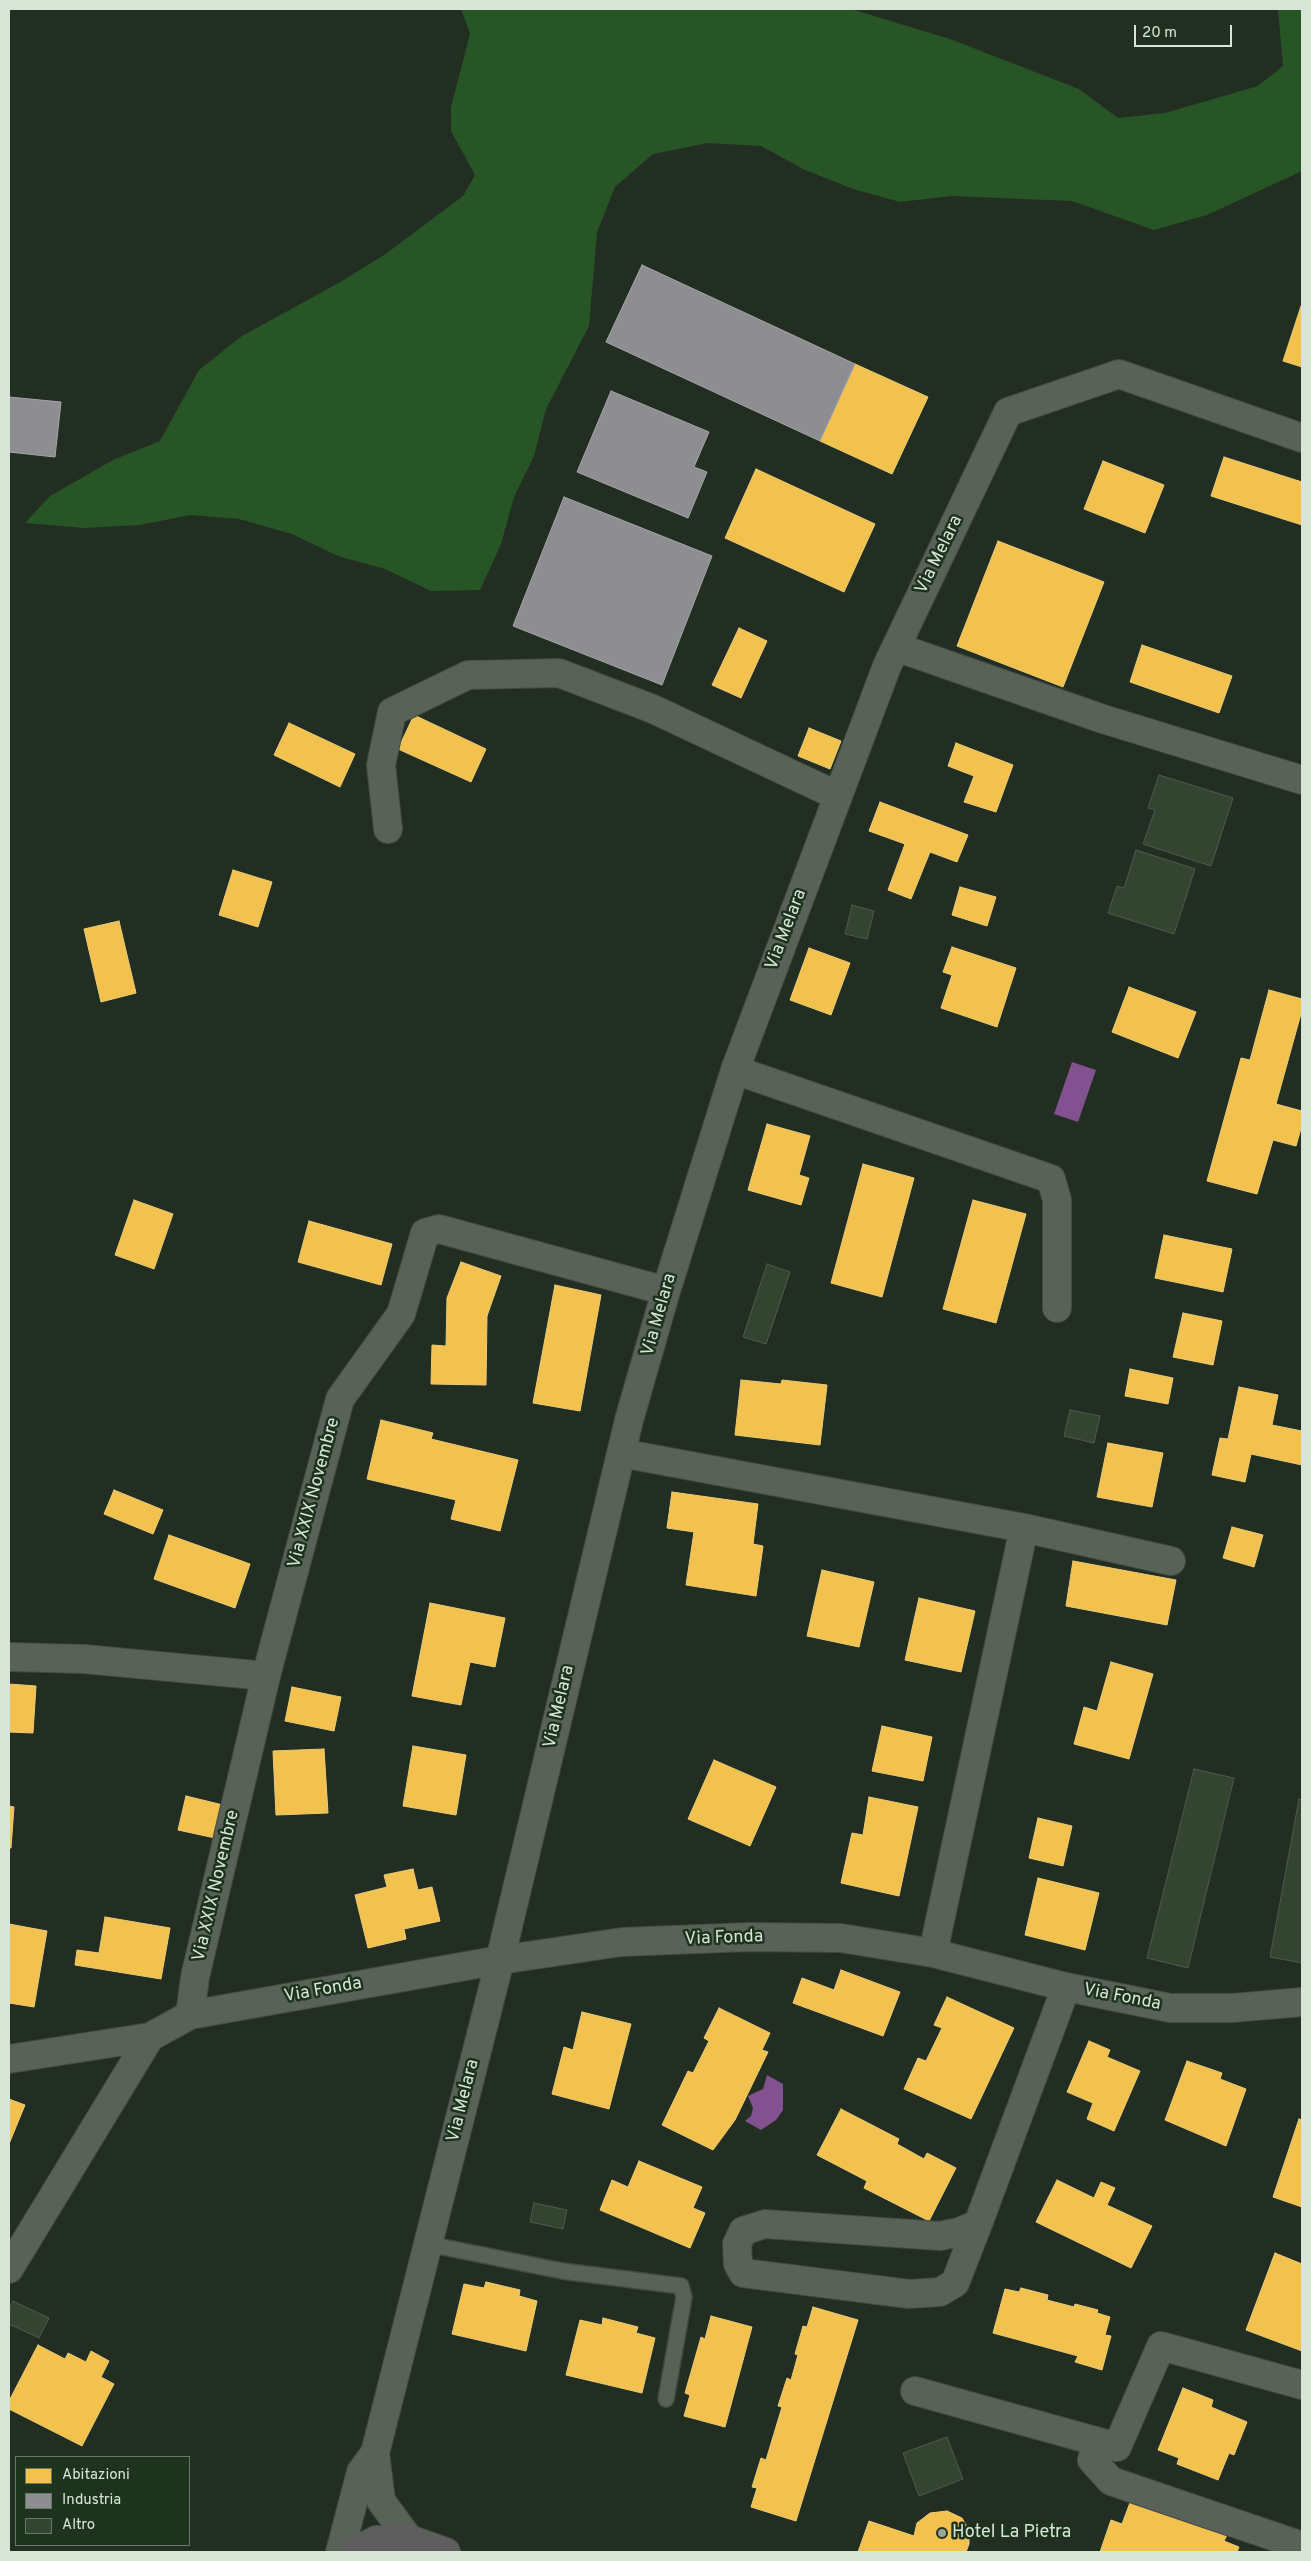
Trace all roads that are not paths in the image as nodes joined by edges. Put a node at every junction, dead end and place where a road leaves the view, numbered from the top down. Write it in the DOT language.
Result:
graph roads {
  1 [pos="1302,438"];
  2 [pos="896,647"];
  3 [pos="1302,780"];
  4 [pos="838,796"];
  5 [pos="388,829"];
  6 [pos="734,1070"];
  7 [pos="666,1291"];
  8 [pos="1057,1308"];
  9 [pos="621,1453"];
  10 [pos="1024,1528"];
  11 [pos="1171,1561"];
  12 [pos="9,1657"];
  13 [pos="266,1676"];
  14 [pos="933,1953"];
  15 [pos="500,1960"];
  16 [pos="1066,1987"];
  17 [pos="1302,2002"];
  18 [pos="190,2015"];
  19 [pos="150,2037"];
  20 [pos="9,2059"];
  21 [pos="978,2224"];
  22 [pos="428,2244"];
  23 [pos="9,2268"];
  24 [pos="1302,2385"];
  25 [pos="915,2391"];
  26 [pos="666,2400"];
  27 [pos="1097,2442"];
  28 [pos="375,2453"];
  29 [pos="409,2539"];
  30 [pos="1302,2546"];
  31 [pos="340,2552"];
  32 [pos="353,2552"];
  33 [pos="446,2552"];
  1 -- 2 [label="street, Via Melara"];
  2 -- 3 [label="street"];
  2 -- 4 [label="street, Via Melara"];
  4 -- 5 [label="street"];
  4 -- 6 [label="street, Via Melara"];
  6 -- 7 [label="street, Via Melara"];
  6 -- 8 [label="street"];
  7 -- 9 [label="street, Via Melara"];
  7 -- 13 [label="street, Via XXIX Novembre"];
  9 -- 10 [label="street"];
  9 -- 15 [label="street, Via Melara"];
  10 -- 11 [label="street"];
  10 -- 14 [label="street"];
  12 -- 13 [label="street"];
  13 -- 18 [label="street, Via XXIX Novembre"];
  14 -- 15 [label="street, Via Fonda"];
  14 -- 16 [label="street, Via Fonda"];
  15 -- 18 [label="street, Via Fonda"];
  15 -- 22 [label="street, Via Melara"];
  16 -- 17 [label="street, Via Fonda"];
  16 -- 21 [label="street"];
  18 -- 19 [label="street, Via Fonda"];
  19 -- 20 [label="street, Via Fonda"];
  19 -- 23 [label="street, Via Fonda"];
  21 -- 21 [label="street"];
  22 -- 26 [label="lane"];
  22 -- 28 [label="street, Via Melara"];
  24 -- 27 [label="street"];
  25 -- 27 [label="street"];
  27 -- 30 [label="street"];
  28 -- 29 [label="street"];
  28 -- 31 [label="street, Via Melara"];
  29 -- 32 [label="main road"];
  29 -- 33 [label="main road"];
}
